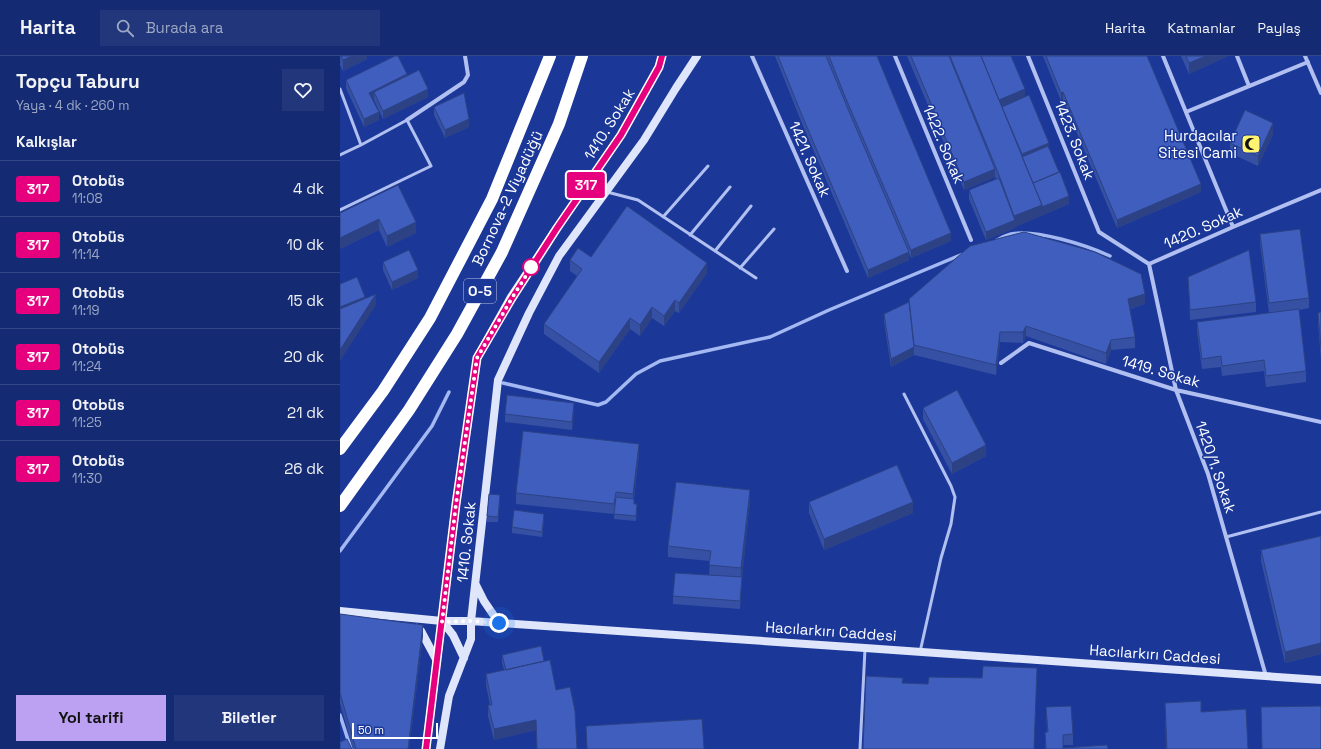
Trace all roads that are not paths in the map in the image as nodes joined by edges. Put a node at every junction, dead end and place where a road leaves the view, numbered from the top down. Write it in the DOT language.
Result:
graph roads {
  1 [pos="465,56"];
  2 [pos="550,56"];
  3 [pos="582,56"];
  4 [pos="662,56"];
  5 [pos="697,56"];
  6 [pos="752,56"];
  7 [pos="895,56"];
  8 [pos="1028,56"];
  9 [pos="1163,56"];
  10 [pos="1236,56"];
  11 [pos="1305,56"];
  12 [pos="1308,62"];
  13 [pos="1249,86"];
  14 [pos="340,90"];
  15 [pos="1321,93"];
  16 [pos="1186,112"];
  17 [pos="407,120"];
  18 [pos="361,145"];
  19 [pos="340,155"];
  20 [pos="708,166"];
  21 [pos="730,188"];
  22 [pos="1321,190"];
  23 [pos="605,192"];
  24 [pos="751,206"];
  25 [pos="340,210"];
  26 [pos="663,217"];
  27 [pos="1232,227"];
  28 [pos="774,229"];
  29 [pos="1099,232"];
  30 [pos="690,235"];
  31 [pos="971,240"];
  32 [pos="715,251"];
  33 [pos="1149,264"];
  34 [pos="740,268"];
  35 [pos="847,271"];
  36 [pos="756,278"];
  37 [pos="1001,362"];
  38 [pos="1176,390"];
  39 [pos="904,394"];
  40 [pos="1321,422"];
  41 [pos="340,449"];
  42 [pos="340,506"];
  43 [pos="1321,512"];
  44 [pos="1226,538"];
  45 [pos="475,584"];
  46 [pos="340,611"];
  47 [pos="406,618"];
  48 [pos="471,621"];
  49 [pos="442,622"];
  50 [pos="499,623"];
  51 [pos="865,648"];
  52 [pos="920,652"];
  53 [pos="464,658"];
  54 [pos="437,661"];
  55 [pos="1266,676"];
  56 [pos="1321,680"];
  57 [pos="426,749"];
  58 [pos="440,749"];
  59 [pos="860,749"];
  1 -- 17 [label="street"];
  2 -- 41 [label="highway, Bornova-2 Viyadüğü / O-5"];
  3 -- 42 [label="highway, Bornova-2 Viyadüğü / O-5"];
  4 -- 49 [label="street, 1410. Sokak"];
  5 -- 23 [label="street, 1410. Sokak"];
  6 -- 35 [label="street, 1421. Sokak"];
  7 -- 31 [label="street, 1422. Sokak"];
  8 -- 29 [label="street, 1423. Sokak"];
  9 -- 16 [label="street"];
  10 -- 13 [label="street"];
  11 -- 12 [label="street"];
  12 -- 13 [label="street"];
  12 -- 15 [label="street"];
  13 -- 16 [label="street"];
  14 -- 18 [label="lane"];
  16 -- 27 [label="street"];
  17 -- 18 [label="lane"];
  17 -- 25 [label="lane"];
  18 -- 19 [label="lane"];
  20 -- 26 [label="lane"];
  21 -- 30 [label="lane"];
  22 -- 27 [label="street, 1420. Sokak"];
  23 -- 26 [label="lane"];
  23 -- 45 [label="street, 1410. Sokak"];
  24 -- 32 [label="lane"];
  26 -- 30 [label="lane"];
  27 -- 33 [label="street, 1420. Sokak"];
  28 -- 34 [label="lane"];
  29 -- 33 [label="street, 1420. Sokak"];
  30 -- 32 [label="lane"];
  32 -- 34 [label="lane"];
  33 -- 38 [label="street, 1420/1. Sokak"];
  34 -- 36 [label="lane"];
  37 -- 38 [label="street, 1419. Sokak"];
  38 -- 40 [label="street, 1419. Sokak"];
  38 -- 44 [label="street, 1420/1. Sokak"];
  39 -- 52 [label="lane"];
  43 -- 44 [label="lane"];
  44 -- 55 [label="street, 1420/1. Sokak"];
  45 -- 48 [label="street, 1410. Sokak"];
  45 -- 50 [label="street"];
  46 -- 47 [label="street, Hacılarkırı Caddesi"];
  47 -- 49 [label="street, Hacılarkırı Caddesi"];
  47 -- 54 [label="street"];
  48 -- 49 [label="street, Hacılarkırı Caddesi"];
  48 -- 50 [label="street, Hacılarkırı Caddesi"];
  48 -- 53 [label="street, 1410. Sokak"];
  49 -- 53 [label="street"];
  49 -- 54 [label="street, 1410. Sokak"];
  50 -- 51 [label="street, Hacılarkırı Caddesi"];
  51 -- 52 [label="street, Hacılarkırı Caddesi"];
  51 -- 59 [label="lane"];
  52 -- 55 [label="street, Hacılarkırı Caddesi"];
  53 -- 58 [label="street, 1410. Sokak"];
  54 -- 57 [label="street, 1410. Sokak"];
  55 -- 56 [label="street, Hacılarkırı Caddesi"];
}
